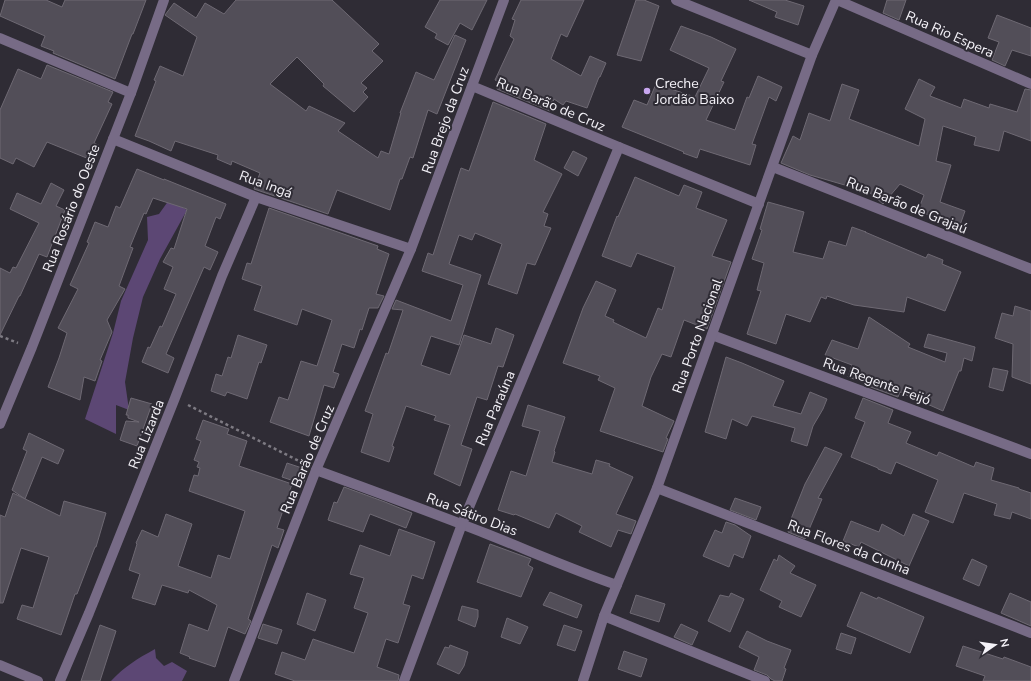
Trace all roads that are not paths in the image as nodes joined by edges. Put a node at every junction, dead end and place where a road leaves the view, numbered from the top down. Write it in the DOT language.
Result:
graph roads {
  1 [pos="164,0"];
  2 [pos="504,0"];
  3 [pos="676,0"];
  4 [pos="836,0"];
  5 [pos="0,38"];
  6 [pos="812,55"];
  7 [pos="1031,84"];
  8 [pos="472,86"];
  9 [pos="131,93"];
  10 [pos="113,139"];
  11 [pos="619,147"];
  12 [pos="773,167"];
  13 [pos="256,197"];
  14 [pos="759,204"];
  15 [pos="412,249"];
  16 [pos="1031,269"];
  17 [pos="712,335"];
  18 [pos="0,424"];
  19 [pos="1031,454"];
  20 [pos="316,470"];
  21 [pos="657,488"];
  22 [pos="462,524"];
  23 [pos="617,586"];
  24 [pos="604,616"];
  25 [pos="1031,633"];
  26 [pos="0,665"];
  27 [pos="38,681"];
  28 [pos="60,681"];
  29 [pos="234,681"];
  30 [pos="404,681"];
  31 [pos="583,681"];
  32 [pos="765,681"];
  1 -- 9 [label="street, Rua Rosário do Oeste"];
  2 -- 8 [label="street, Rua Brejo da Cruz"];
  3 -- 6 [label="street"];
  4 -- 6 [label="street, Rua Porto Nacional"];
  4 -- 7 [label="street, Rua Rio Espera"];
  5 -- 9 [label="street"];
  6 -- 12 [label="street, Rua Porto Nacional"];
  8 -- 11 [label="street, Rua Barão de Cruz"];
  8 -- 15 [label="street, Rua Brejo da Cruz"];
  9 -- 10 [label="street, Rua Rosário do Oeste"];
  10 -- 13 [label="street, Rua Ingá"];
  10 -- 18 [label="street, Rua Rosário do Oeste"];
  11 -- 14 [label="street"];
  11 -- 22 [label="street, Rua Paraúna"];
  12 -- 14 [label="street, Rua Porto Nacional"];
  12 -- 16 [label="street, Rua Barão de Grajaú"];
  13 -- 15 [label="street, Rua Ingá"];
  13 -- 28 [label="street, Rua Lizarda"];
  14 -- 17 [label="street, Rua Porto Nacional"];
  15 -- 20 [label="street, Rua Barão de Cruz"];
  17 -- 19 [label="street, Rua Regente Feijó"];
  17 -- 21 [label="street, Rua Porto Nacional"];
  20 -- 22 [label="street, Rua Sátiro Dias"];
  20 -- 29 [label="street, Rua Barão de Cruz"];
  21 -- 23 [label="street, Rua Porto Nacional"];
  21 -- 25 [label="street, Rua Flores da Cunha"];
  22 -- 23 [label="street, Rua Sátiro Dias"];
  22 -- 30 [label="street, Rua Paraúna"];
  23 -- 24 [label="street, Rua Porto Nacional"];
  24 -- 31 [label="street, Rua Porto Nacional"];
  24 -- 32 [label="street"];
  26 -- 27 [label="street"];
}
